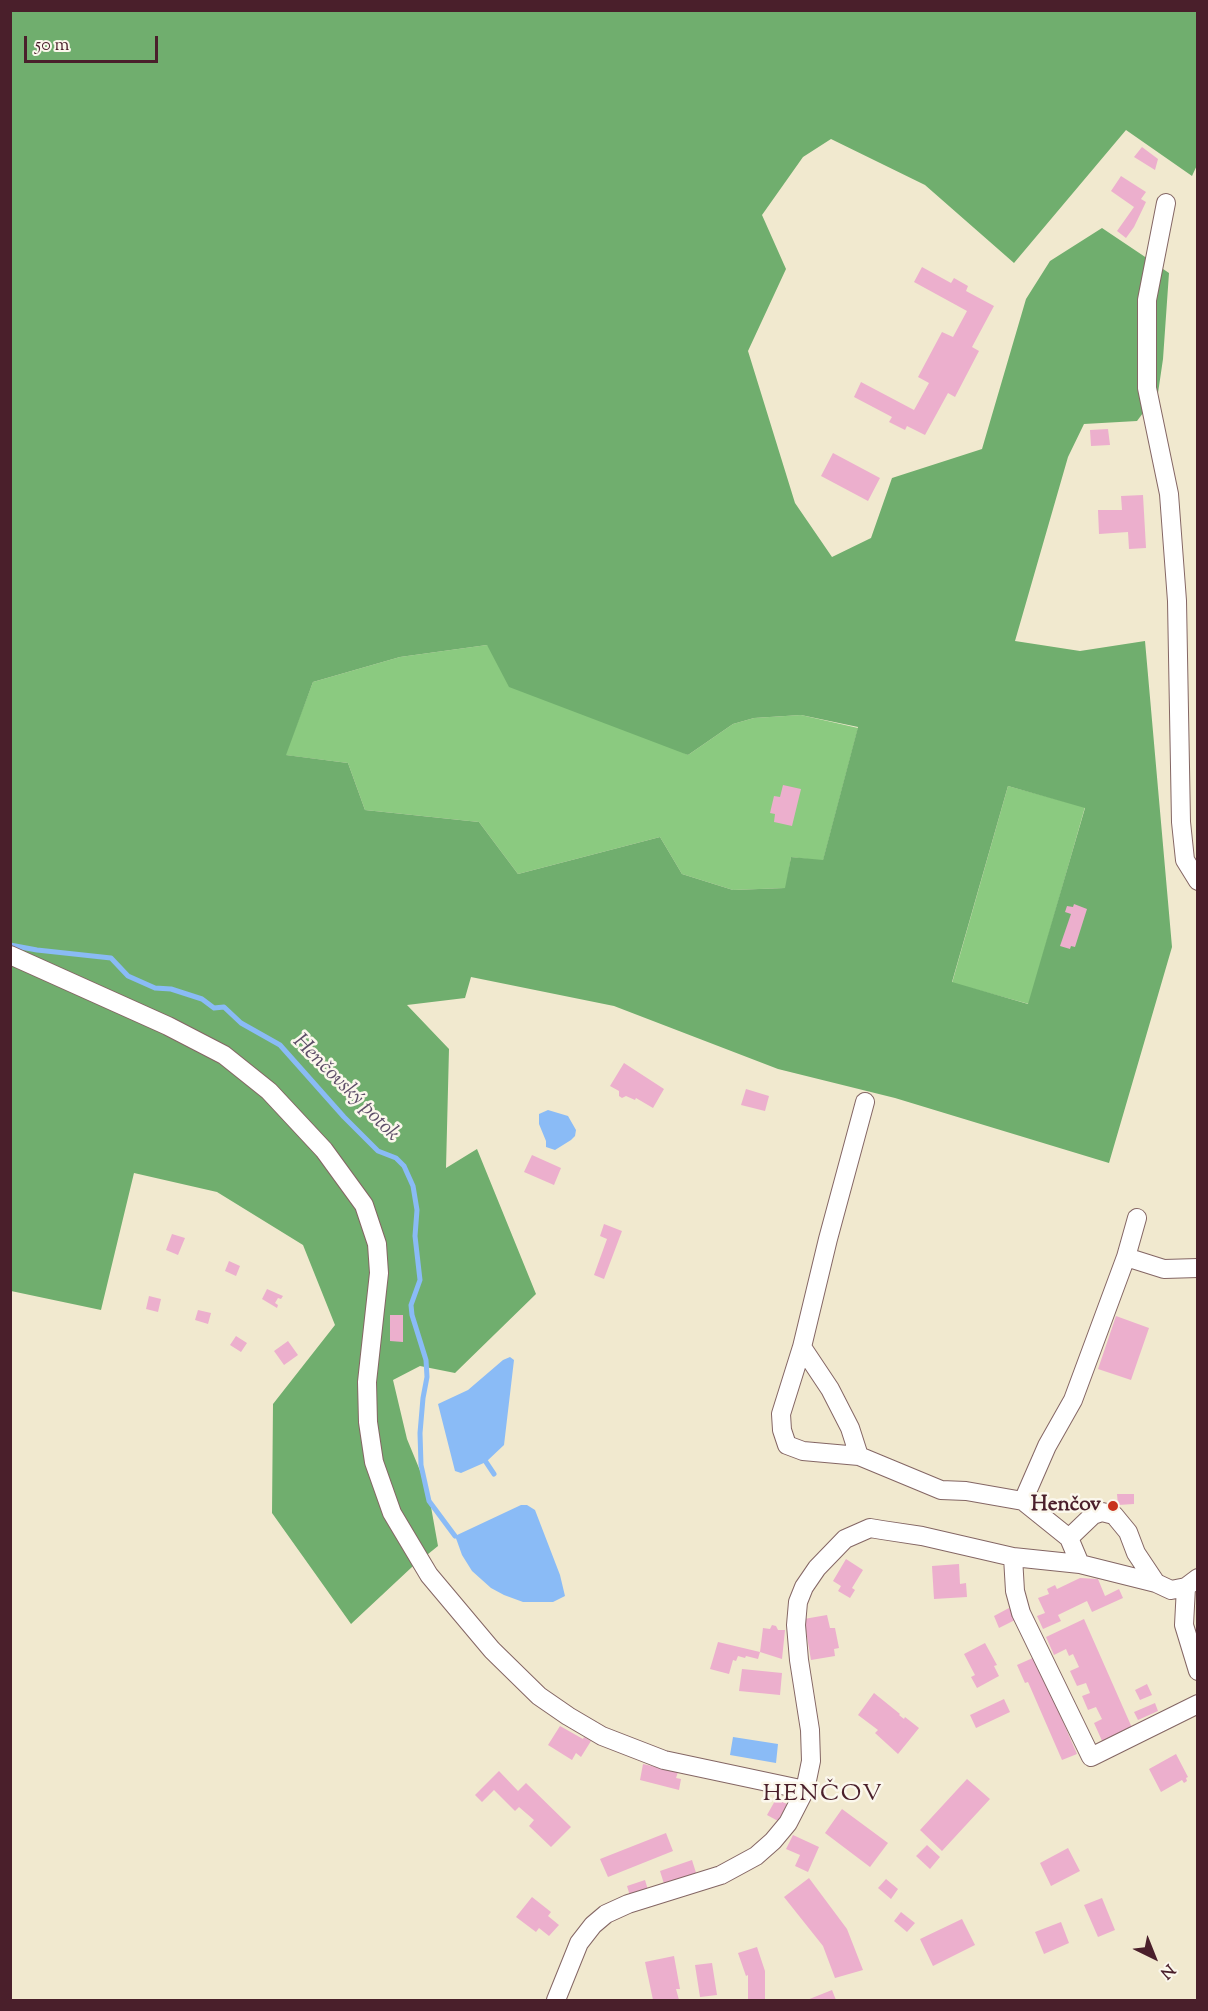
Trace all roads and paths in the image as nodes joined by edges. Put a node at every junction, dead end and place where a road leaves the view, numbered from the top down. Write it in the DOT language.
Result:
graph roads {
  1 [pos="1166,204"];
  2 [pos="1197,881"];
  3 [pos="10,955"];
  4 [pos="865,1102"];
  5 [pos="1137,1218"];
  6 [pos="1126,1257"];
  7 [pos="1197,1268"];
  8 [pos="802,1347"];
  9 [pos="860,1456"];
  10 [pos="1023,1502"];
  11 [pos="1069,1538"];
  12 [pos="1013,1557"];
  13 [pos="1080,1564"];
  14 [pos="1156,1583"];
  15 [pos="1192,1583"];
  16 [pos="1197,1671"];
  17 [pos="1197,1704"];
  18 [pos="805,1790"];
  19 [pos="556,2001"];
  1 -- 2 [label="street"];
  3 -- 18 [label="street"];
  4 -- 8 [label="street"];
  5 -- 6 [label="street"];
  6 -- 7 [label="street"];
  6 -- 10 [label="street"];
  8 -- 9 [label="street"];
  8 -- 9 [label="street"];
  9 -- 10 [label="street"];
  10 -- 11 [label="street"];
  11 -- 13 [label="street"];
  11 -- 14 [label="street"];
  12 -- 13 [label="street"];
  12 -- 17 [label="street"];
  12 -- 18 [label="street"];
  13 -- 14 [label="street"];
  14 -- 15 [label="street"];
  15 -- 16 [label="street"];
  18 -- 19 [label="street"];
}
